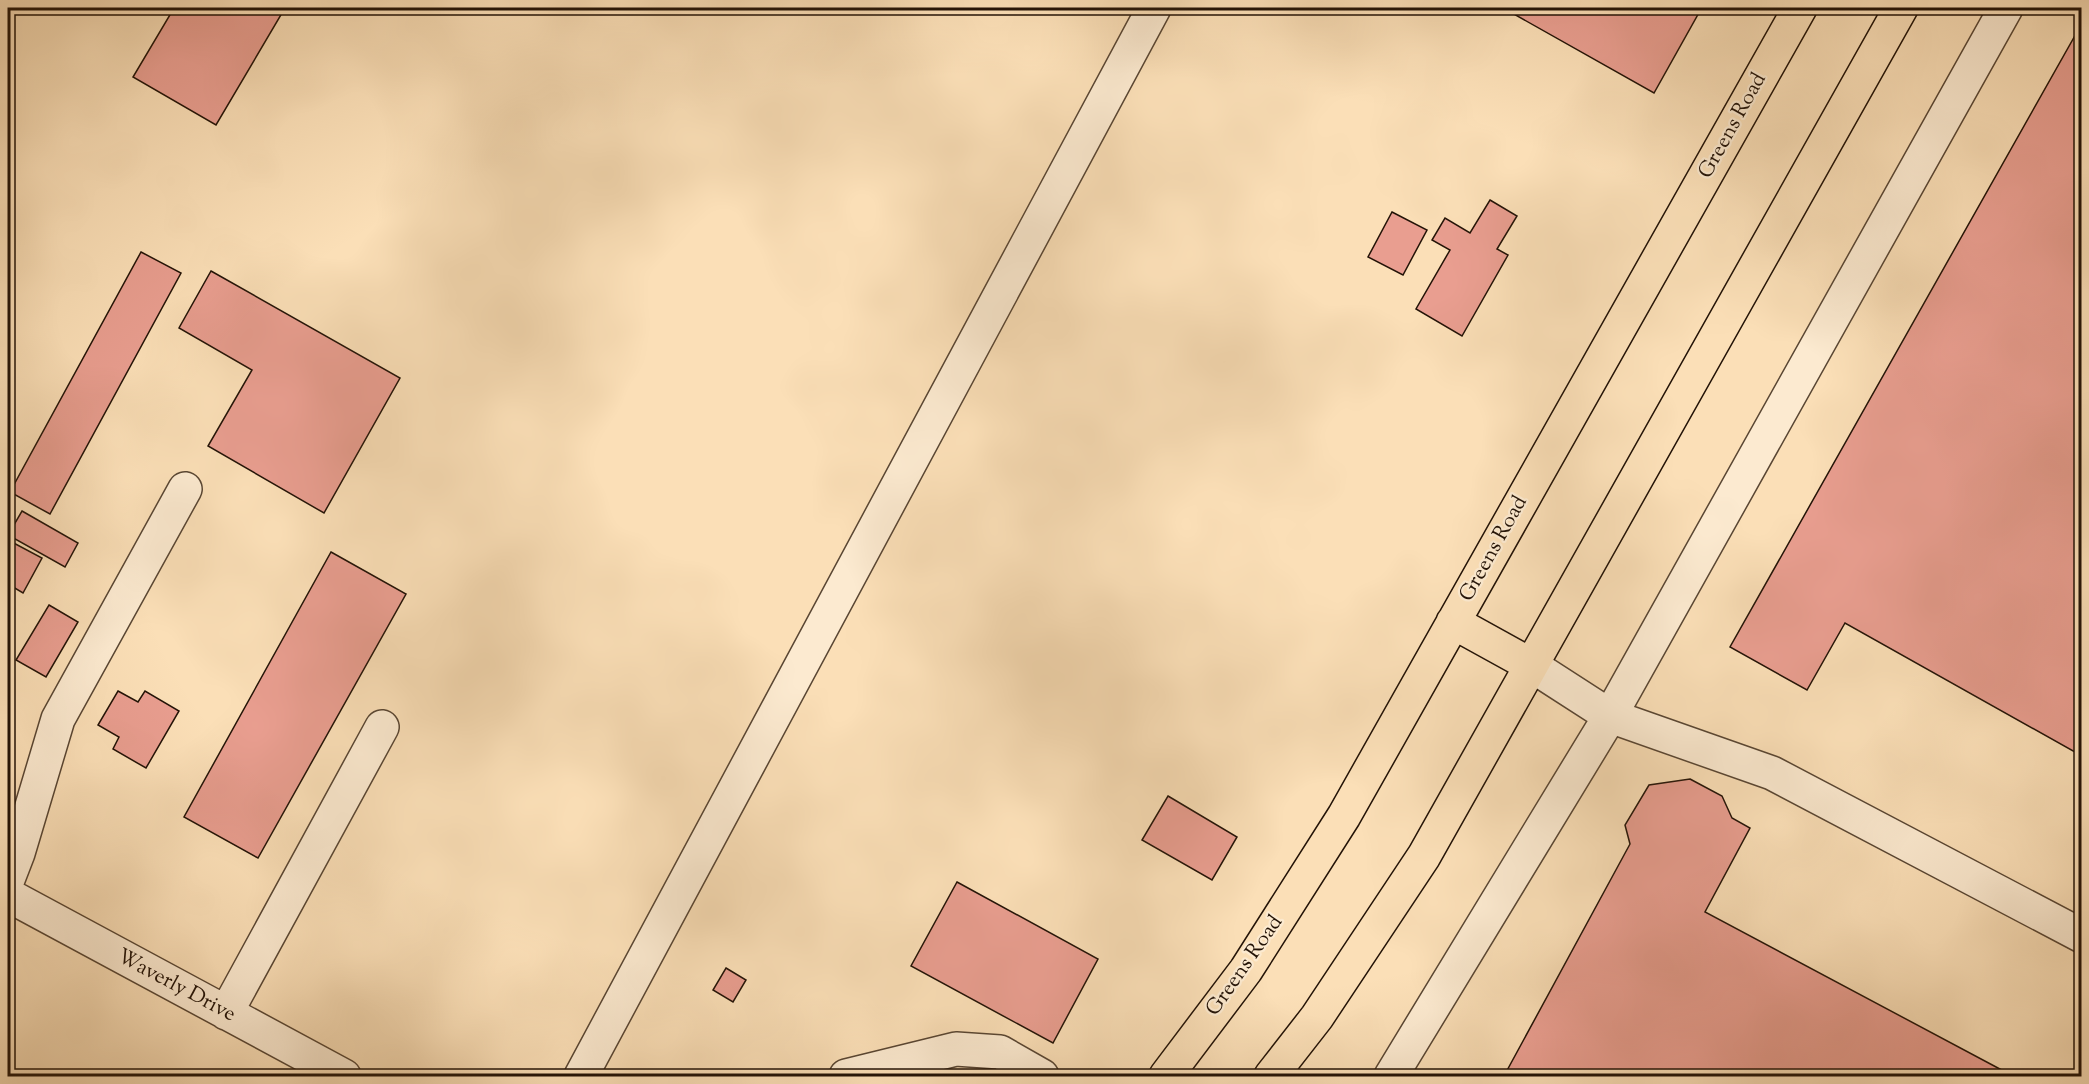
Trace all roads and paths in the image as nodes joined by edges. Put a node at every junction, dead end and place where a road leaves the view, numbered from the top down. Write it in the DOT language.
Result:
graph roads {
  1 [pos="1154,8"];
  2 [pos="1800,8"];
  3 [pos="1900,8"];
  4 [pos="2006,8"];
  5 [pos="185,489"];
  6 [pos="1453,622"];
  7 [pos="1531,665"];
  8 [pos="1610,716"];
  9 [pos="382,727"];
  10 [pos="8,879"];
  11 [pos="8,895"];
  12 [pos="2082,936"];
  13 [pos="226,1013"];
  14 [pos="311,1069"];
  15 [pos="879,1072"];
  16 [pos="344,1077"];
  17 [pos="581,1077"];
  18 [pos="846,1077"];
  19 [pos="1042,1077"];
  20 [pos="1166,1077"];
  21 [pos="1271,1077"];
  22 [pos="1391,1077"];
  1 -- 17 [label="street"];
  2 -- 6 [label="main road, Greens Road"];
  3 -- 7 [label="main road"];
  4 -- 8 [label="street"];
  5 -- 10 [label="street"];
  6 -- 7 [label="main road"];
  6 -- 20 [label="main road, Greens Road"];
  7 -- 8 [label="street"];
  7 -- 21 [label="main road"];
  8 -- 12 [label="street"];
  8 -- 22 [label="street"];
  9 -- 13 [label="street"];
  11 -- 13 [label="street, Waverly Drive"];
  13 -- 14 [label="street, Waverly Drive"];
  14 -- 16 [label="street, Waverly Drive"];
  15 -- 18 [label="street"];
  15 -- 19 [label="street"];
}
